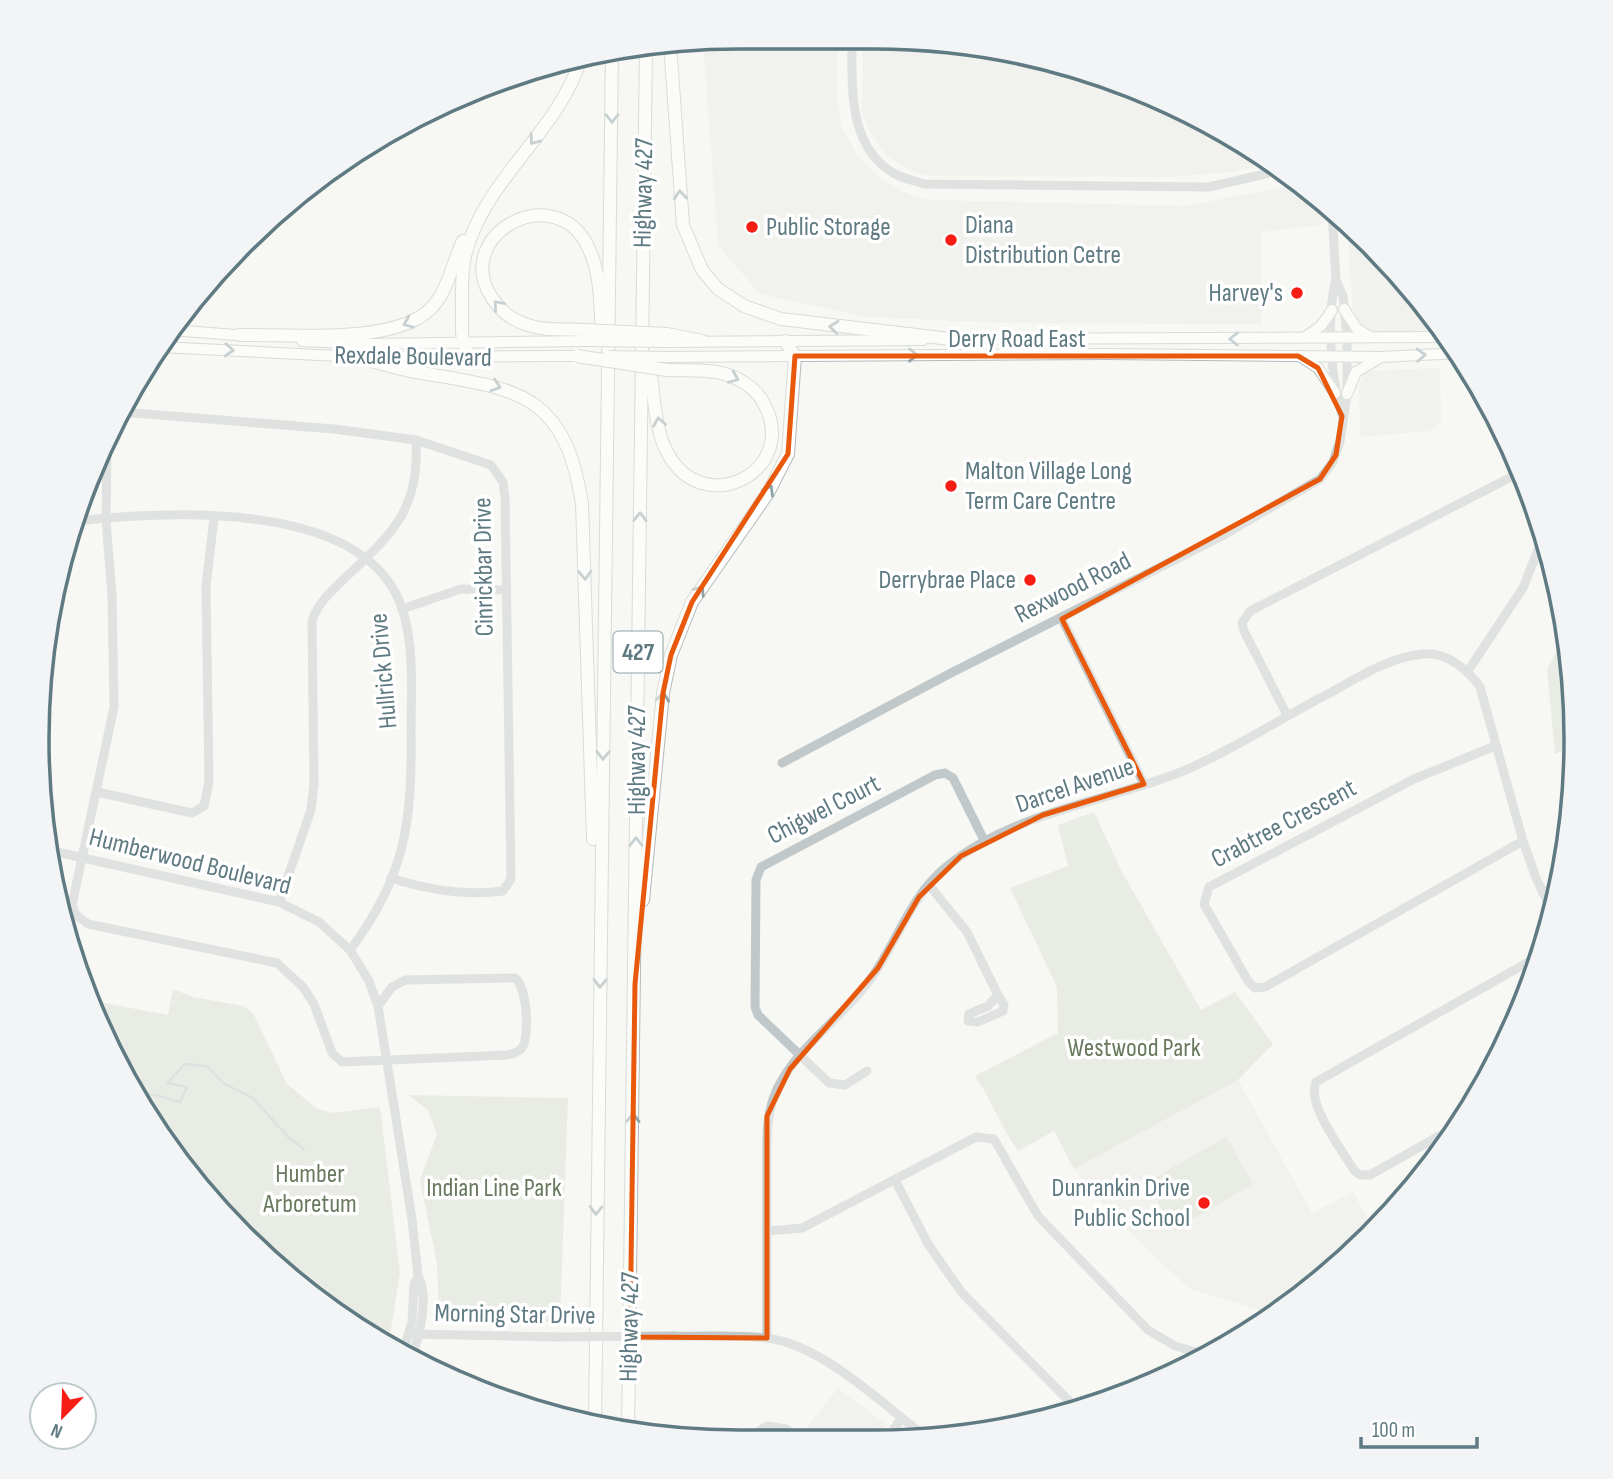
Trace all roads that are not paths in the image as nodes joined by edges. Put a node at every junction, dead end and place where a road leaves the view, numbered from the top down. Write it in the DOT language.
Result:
graph roads {
  1 [pos="852,49"];
  2 [pos="671,53"];
  3 [pos="646,55"];
  4 [pos="612,61"];
  5 [pos="576,69"];
  6 [pos="1268,173"];
  7 [pos="486,210"];
  8 [pos="1333,223"];
  9 [pos="1338,310"];
  10 [pos="643,320"];
  11 [pos="183,331"];
  12 [pos="240,335"];
  13 [pos="585,335"];
  14 [pos="1434,337"];
  15 [pos="1333,338"];
  16 [pos="1347,338"];
  17 [pos="950,339"];
  18 [pos="1302,339"];
  19 [pos="1372,339"];
  20 [pos="702,341"];
  21 [pos="785,341"];
  22 [pos="462,342"];
  23 [pos="171,348"];
  24 [pos="1447,354"];
  25 [pos="577,356"];
  26 [pos="795,356"];
  27 [pos="1298,356"];
  28 [pos="1347,356"];
  29 [pos="358,357"];
  30 [pos="1334,357"];
  31 [pos="1381,357"];
  32 [pos="474,359"];
  33 [pos="667,364"];
  34 [pos="609,391"];
  35 [pos="1341,393"];
  36 [pos="132,413"];
  37 [pos="416,440"];
  38 [pos="107,464"];
  39 [pos="1512,477"];
  40 [pos="214,518"];
  41 [pos="106,520"];
  42 [pos="85,521"];
  43 [pos="1537,552"];
  44 [pos="368,558"];
  45 [pos="506,590"];
  46 [pos="402,609"];
  47 [pos="1062,619"];
  48 [pos="1468,671"];
  49 [pos="1287,715"];
  50 [pos="1495,746"];
  51 [pos="782,762"];
  52 [pos="1144,784"];
  53 [pos="97,792"];
  54 [pos="1523,841"];
  55 [pos="985,842"];
  56 [pos="58,851"];
  57 [pos="82,856"];
  58 [pos="391,878"];
  59 [pos="929,885"];
  60 [pos="1547,891"];
  61 [pos="1543,893"];
  62 [pos="1545,897"];
  63 [pos="279,902"];
  64 [pos="600,915"];
  65 [pos="350,950"];
  66 [pos="1526,963"];
  67 [pos="369,981"];
  68 [pos="635,984"];
  69 [pos="392,987"];
  70 [pos="998,995"];
  71 [pos="378,1006"];
  72 [pos="799,1057"];
  73 [pos="386,1060"];
  74 [pos="867,1071"];
  75 [pos="1438,1136"];
  76 [pos="895,1180"];
  77 [pos="766,1231"];
  78 [pos="414,1335"];
  79 [pos="767,1338"];
  80 [pos="408,1345"];
  81 [pos="412,1347"];
  82 [pos="1193,1351"];
  83 [pos="1069,1401"];
  84 [pos="595,1415"];
  85 [pos="901,1419"];
  86 [pos="628,1421"];
  87 [pos="915,1429"];
  88 [pos="761,1430"];
  89 [pos="787,1430"];
  90 [pos="893,1430"];
  1 -- 6 [label="street"];
  17 -- 2 [label="highway, one-way"];
  3 -- 10 [label="highway, Highway 427 / 427"];
  4 -- 34 [label="highway, Highway 427 / 427, one-way"];
  5 -- 7 [label="highway, one-way"];
  7 -- 12 [label="highway, one-way"];
  7 -- 22 [label="highway"];
  8 -- 9 [label="street, Rexwood Road"];
  9 -- 15 [label="street, Rexwood Road"];
  9 -- 16 [label="street, Rexwood Road"];
  9 -- 18 [label="main road"];
  9 -- 19 [label="main road"];
  33 -- 10 [label="highway, one-way"];
  68 -- 10 [label="highway, Highway 427 / 427, one-way"];
  11 -- 12 [label="main road, Rexdale Boulevard"];
  12 -- 22 [label="main road, Rexdale Boulevard"];
  13 -- 20 [label="highway, bridge"];
  13 -- 22 [label="main road, Rexdale Boulevard"];
  13 -- 34 [label="highway, one-way"];
  14 -- 19 [label="main road, Derry Road East"];
  15 -- 16 [label="main road, Derry Road East"];
  15 -- 18 [label="main road, Derry Road East"];
  15 -- 30 [label="street, Rexwood Road"];
  16 -- 19 [label="main road, Derry Road East"];
  16 -- 28 [label="street, Rexwood Road"];
  18 -- 17 [label="main road, Derry Road East, one-way"];
  17 -- 21 [label="main road, Derry Road East"];
  20 -- 21 [label="main road, Derry Road East"];
  21 -- 26 [label="highway"];
  22 -- 32 [label="highway"];
  23 -- 29 [label="main road, Rexdale Boulevard, one-way"];
  31 -- 24 [label="main road, Derry Road East, one-way"];
  25 -- 32 [label="main road, Rexdale Boulevard"];
  25 -- 33 [label="highway, bridge"];
  26 -- 27 [label="main road, Derry Road East, one-way"];
  26 -- 33 [label="main road, Derry Road East"];
  68 -- 26 [label="highway, one-way"];
  27 -- 30 [label="main road, Derry Road East"];
  27 -- 35 [label="main road"];
  28 -- 30 [label="main road, Derry Road East"];
  28 -- 31 [label="main road, Derry Road East"];
  28 -- 35 [label="street, Rexwood Road"];
  29 -- 32 [label="main road, Rexdale Boulevard"];
  29 -- 64 [label="highway, one-way"];
  30 -- 35 [label="street, Rexwood Road"];
  31 -- 35 [label="main road"];
  34 -- 64 [label="highway, Highway 427 / 427, one-way"];
  35 -- 47 [label="street, Rexwood Road"];
  36 -- 37 [label="street, Cinrickbar Drive"];
  37 -- 44 [label="street"];
  37 -- 45 [label="street, Cinrickbar Drive"];
  38 -- 41 [label="street"];
  39 -- 49 [label="street"];
  40 -- 41 [label="street, Hullrick Drive"];
  40 -- 44 [label="street, Hullrick Drive"];
  40 -- 53 [label="street"];
  41 -- 42 [label="street, Hullrick Drive"];
  41 -- 53 [label="street"];
  43 -- 48 [label="street"];
  44 -- 46 [label="street, Hullrick Drive"];
  44 -- 63 [label="street"];
  45 -- 46 [label="street"];
  45 -- 58 [label="street, Cinrickbar Drive"];
  46 -- 58 [label="street, Hullrick Drive"];
  47 -- 51 [label="street, Rexwood Road"];
  47 -- 52 [label="street"];
  48 -- 49 [label="street, Darcel Avenue"];
  48 -- 50 [label="street"];
  49 -- 52 [label="street, Darcel Avenue"];
  50 -- 54 [label="street"];
  50 -- 54 [label="street, Crabtree Crescent"];
  52 -- 55 [label="street, Darcel Avenue"];
  53 -- 57 [label="street"];
  54 -- 61 [label="street"];
  55 -- 59 [label="street, Darcel Avenue"];
  55 -- 72 [label="street, Chigwel Court"];
  56 -- 57 [label="street, Humberwood Boulevard"];
  57 -- 63 [label="street, Humberwood Boulevard"];
  57 -- 73 [label="street"];
  58 -- 65 [label="street, Hullrick Drive"];
  59 -- 70 [label="street"];
  59 -- 72 [label="street, Darcel Avenue"];
  60 -- 61 [label="street"];
  61 -- 62 [label="street"];
  63 -- 65 [label="street, Humberwood Boulevard"];
  64 -- 84 [label="highway, Highway 427 / 427, one-way"];
  65 -- 67 [label="street, Humberwood Boulevard"];
  66 -- 75 [label="street"];
  67 -- 69 [label="street"];
  67 -- 71 [label="street, Humberwood Boulevard"];
  86 -- 68 [label="highway, Highway 427 / 427, one-way"];
  69 -- 71 [label="street"];
  69 -- 73 [label="street"];
  71 -- 73 [label="street, Humberwood Boulevard"];
  72 -- 74 [label="street, Chigwel Court"];
  72 -- 77 [label="street, Darcel Avenue"];
  73 -- 78 [label="street, Humberwood Boulevard"];
  76 -- 77 [label="street"];
  76 -- 82 [label="street"];
  76 -- 83 [label="street"];
  77 -- 79 [label="street, Darcel Avenue"];
  78 -- 79 [label="street, Morning Star Drive, bridge"];
  78 -- 80 [label="street, Humberwood Boulevard"];
  78 -- 81 [label="street, Humberwood Boulevard"];
  79 -- 85 [label="street, Morning Star Drive"];
  85 -- 87 [label="street, Morning Star Drive"];
  85 -- 90 [label="street"];
  88 -- 89 [label="street"];
}
